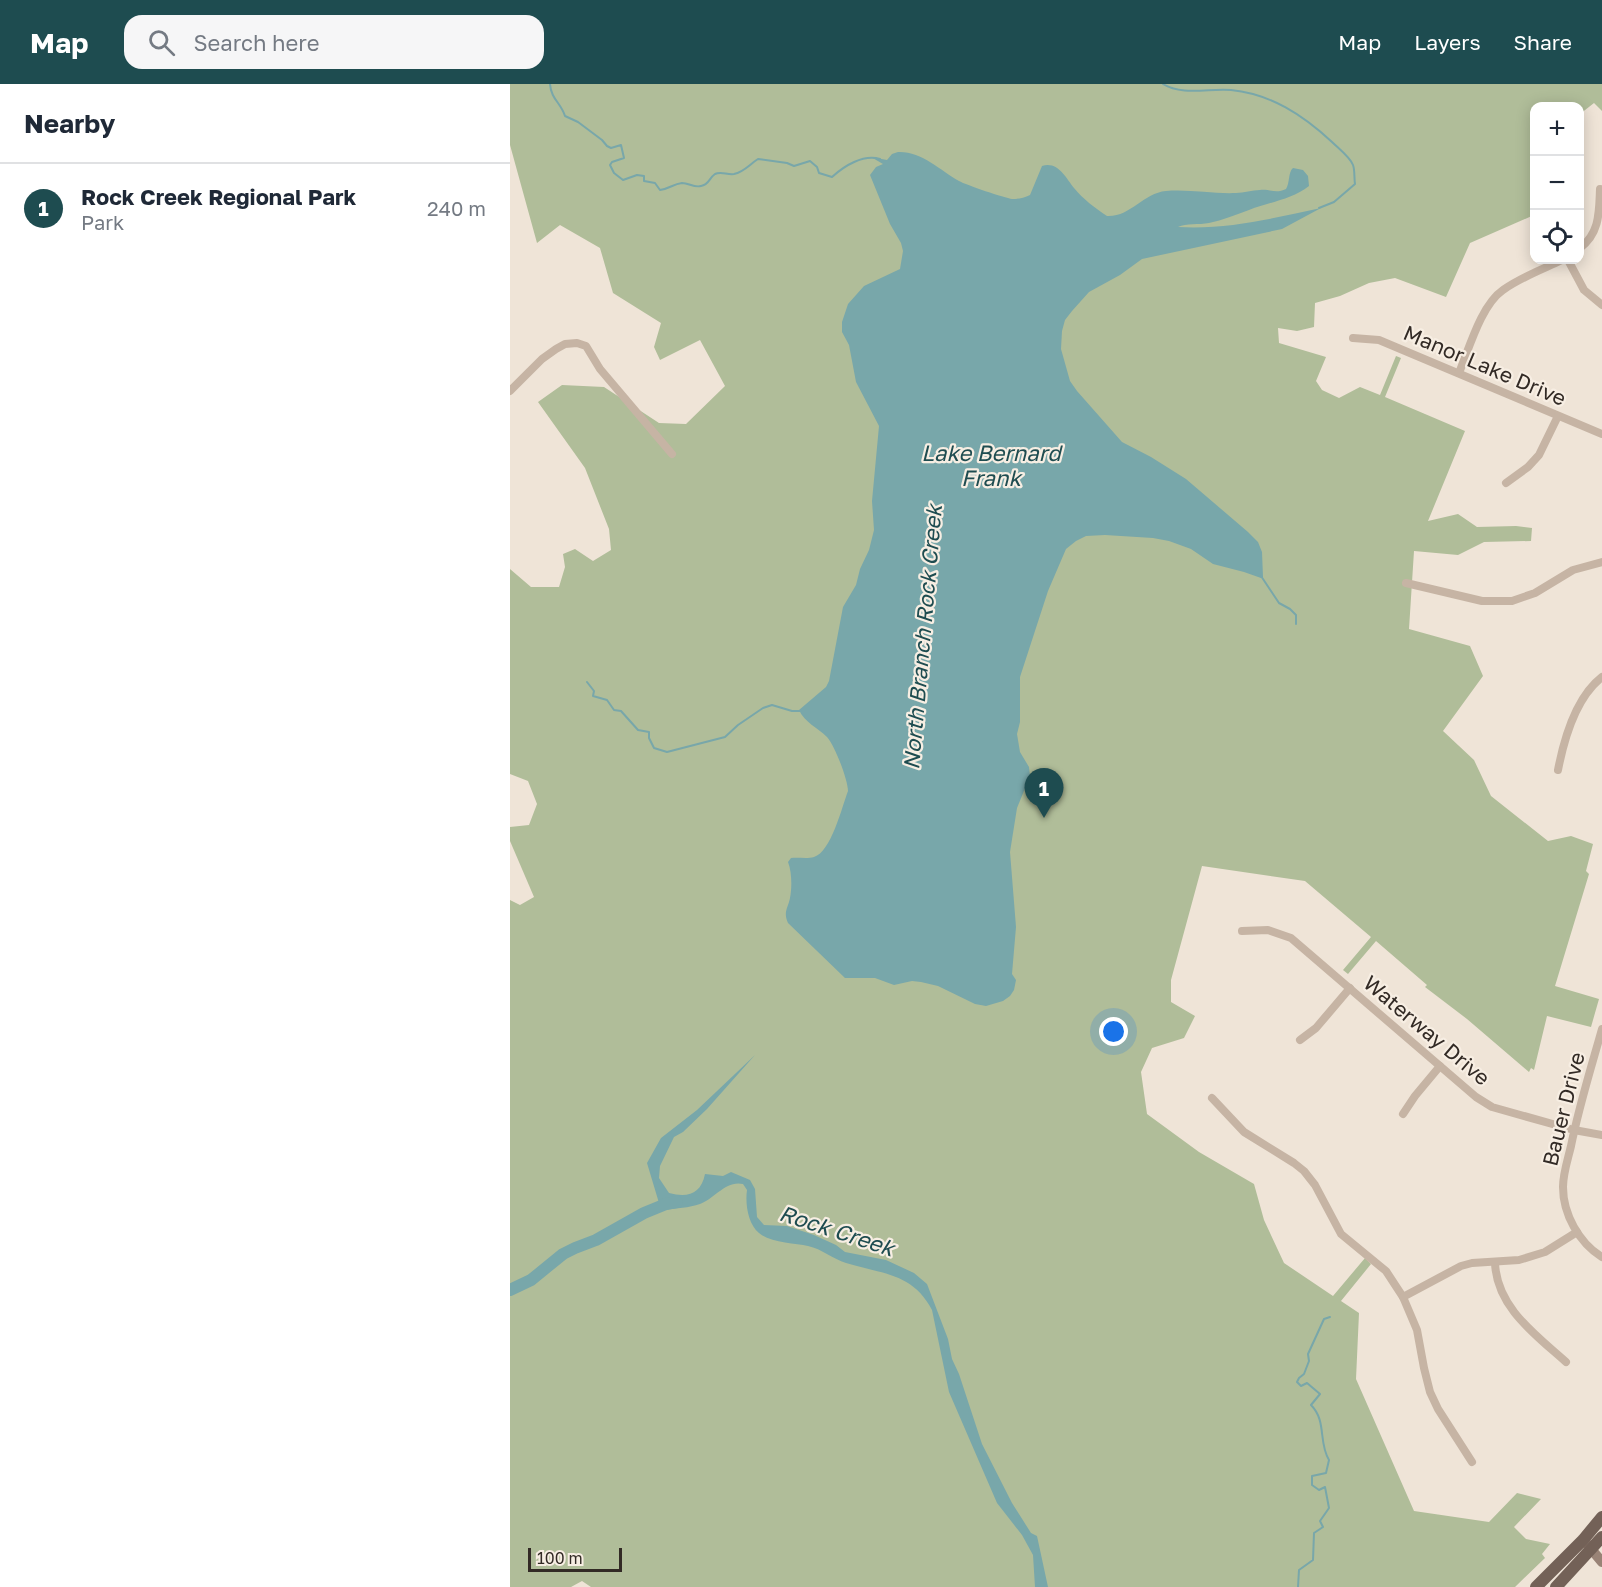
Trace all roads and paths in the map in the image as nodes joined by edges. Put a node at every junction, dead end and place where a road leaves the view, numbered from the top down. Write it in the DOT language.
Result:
graph roads {
  1 [pos="1600,189"];
  2 [pos="1584,245"];
  3 [pos="1554,264"];
  4 [pos="1570,264"];
  5 [pos="1602,305"];
  6 [pos="1353,338"];
  7 [pos="1459,373"];
  8 [pos="510,391"];
  9 [pos="1558,416"];
  10 [pos="1602,434"];
  11 [pos="672,454"];
  12 [pos="1506,483"];
  13 [pos="1602,561"];
  14 [pos="1406,583"];
  15 [pos="1602,677"];
  16 [pos="1558,770"];
  17 [pos="1242,931"];
  18 [pos="1350,988"];
  19 [pos="1602,1029"];
  20 [pos="1300,1040"];
  21 [pos="1440,1066"];
  22 [pos="1212,1098"];
  23 [pos="1403,1114"];
  24 [pos="1574,1130"];
  25 [pos="1602,1135"];
  26 [pos="1577,1233"];
  27 [pos="1602,1257"];
  28 [pos="1495,1262"];
  29 [pos="1403,1297"];
  30 [pos="1566,1362"];
  31 [pos="1472,1461"];
  32 [pos="1602,1517"];
  33 [pos="1602,1537"];
  34 [pos="1588,1545"];
  35 [pos="1602,1562"];
  36 [pos="1536,1587"];
  37 [pos="1556,1587"];
  1 -- 2 [label="street"];
  3 -- 7 [label="street"];
  4 -- 5 [label="street"];
  6 -- 7 [label="street, Manor Lake Drive"];
  7 -- 9 [label="street, Manor Lake Drive"];
  8 -- 11 [label="street"];
  9 -- 10 [label="street, Manor Lake Drive"];
  9 -- 12 [label="street"];
  13 -- 14 [label="street"];
  15 -- 16 [label="street"];
  17 -- 18 [label="street, Waterway Drive"];
  18 -- 20 [label="street"];
  18 -- 21 [label="street, Waterway Drive"];
  19 -- 24 [label="street, Bauer Drive"];
  21 -- 23 [label="street"];
  21 -- 24 [label="street, Waterway Drive"];
  22 -- 29 [label="street"];
  24 -- 25 [label="street, Waterway Drive"];
  24 -- 26 [label="street, Bauer Drive"];
  26 -- 27 [label="street, Bauer Drive"];
  26 -- 28 [label="street"];
  28 -- 29 [label="street"];
  28 -- 30 [label="street"];
  29 -- 31 [label="street"];
  32 -- 34 [label="main road"];
  33 -- 34 [label="main road"];
  34 -- 35 [label="street"];
  34 -- 36 [label="main road"];
  34 -- 37 [label="main road"];
}
